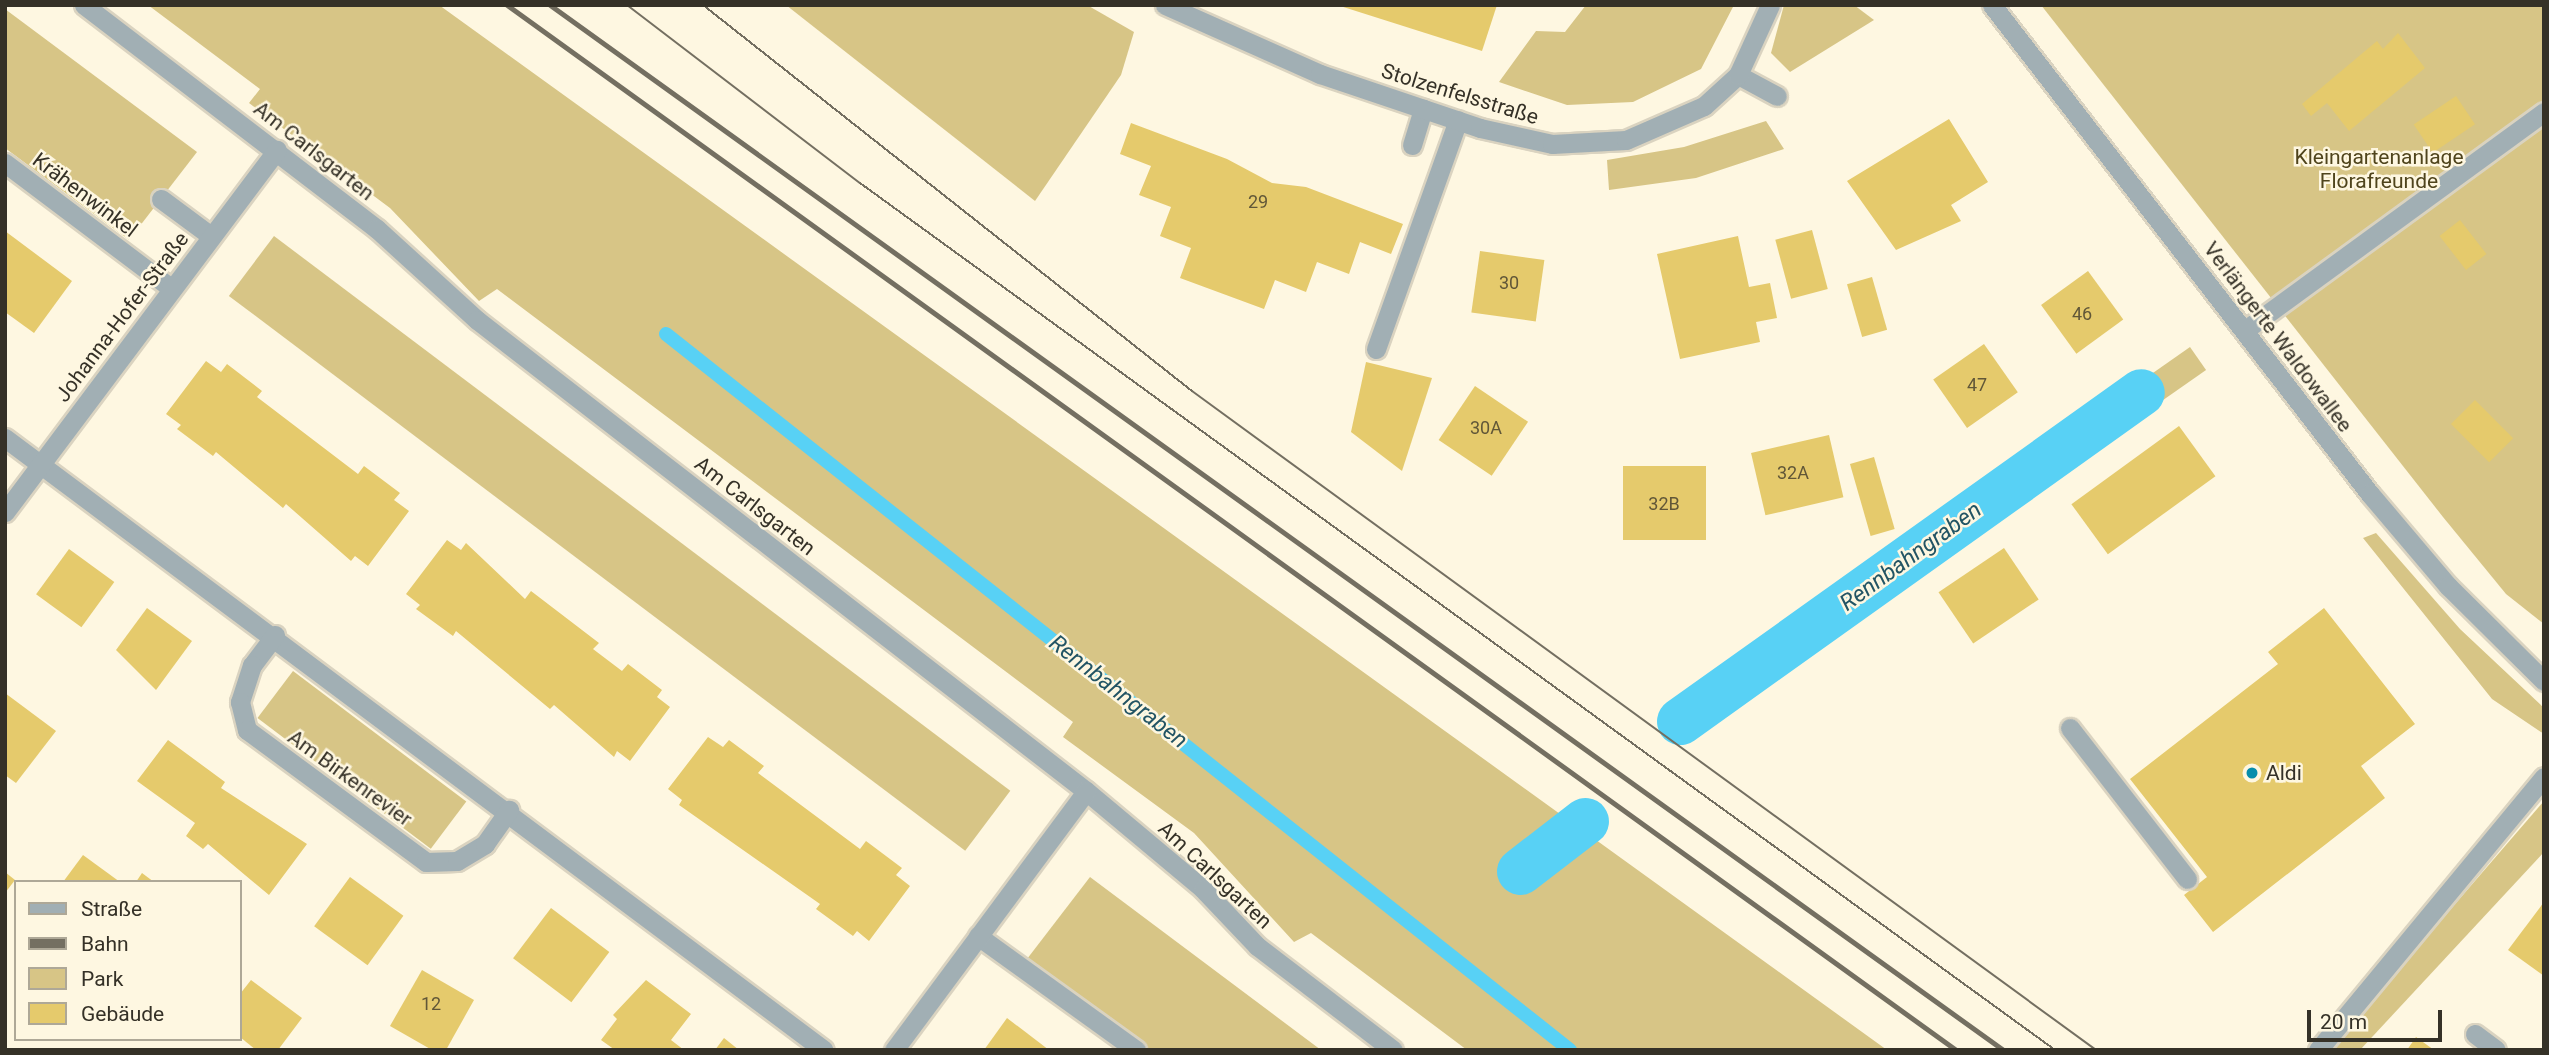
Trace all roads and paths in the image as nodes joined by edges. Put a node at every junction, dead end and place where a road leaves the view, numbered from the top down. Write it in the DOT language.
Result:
graph roads {
  1 [pos="84,5"];
  2 [pos="1165,5"];
  3 [pos="1770,5"];
  4 [pos="1992,5"];
  5 [pos="1738,75"];
  6 [pos="1777,96"];
  7 [pos="1423,109"];
  8 [pos="2544,112"];
  9 [pos="1458,120"];
  10 [pos="1412,145"];
  11 [pos="277,150"];
  12 [pos="5,163"];
  13 [pos="161,199"];
  14 [pos="211,236"];
  15 [pos="172,289"];
  16 [pos="2245,330"];
  17 [pos="1376,349"];
  18 [pos="5,438"];
  19 [pos="40,465"];
  20 [pos="5,512"];
  21 [pos="275,635"];
  22 [pos="2544,681"];
  23 [pos="2070,728"];
  24 [pos="2544,777"];
  25 [pos="1086,791"];
  26 [pos="509,810"];
  27 [pos="2187,879"];
  28 [pos="978,936"];
  29 [pos="2474,1034"];
  30 [pos="824,1050"];
  31 [pos="894,1050"];
  32 [pos="1136,1050"];
  33 [pos="1393,1050"];
  34 [pos="2318,1050"];
  35 [pos="2496,1050"];
  1 -- 11 [label="street, Am Carlsgarten"];
  2 -- 7 [label="street, Stolzenfelsstraße"];
  3 -- 5 [label="street, Stolzenfelsstraße"];
  4 -- 16 [label="street, Verlängerte Waldowallee"];
  5 -- 6 [label="street"];
  5 -- 9 [label="street, Stolzenfelsstraße"];
  7 -- 9 [label="street, Stolzenfelsstraße"];
  7 -- 10 [label="street"];
  8 -- 16 [label="street"];
  9 -- 17 [label="street"];
  11 -- 14 [label="street, Johanna-Hofer-Straße"];
  11 -- 25 [label="street, Am Carlsgarten"];
  12 -- 15 [label="street, Krähenwinkel"];
  13 -- 14 [label="street"];
  14 -- 15 [label="street, Johanna-Hofer-Straße"];
  15 -- 19 [label="street, Johanna-Hofer-Straße"];
  16 -- 22 [label="street, Verlängerte Waldowallee"];
  18 -- 19 [label="street"];
  19 -- 20 [label="street, Johanna-Hofer-Straße"];
  19 -- 21 [label="street"];
  21 -- 26 [label="street"];
  21 -- 26 [label="street, Am Birkenrevier"];
  23 -- 27 [label="street"];
  24 -- 34 [label="street"];
  25 -- 28 [label="street"];
  25 -- 33 [label="street, Am Carlsgarten"];
  26 -- 30 [label="street"];
  28 -- 31 [label="street"];
  28 -- 32 [label="street"];
  29 -- 35 [label="street"];
}
